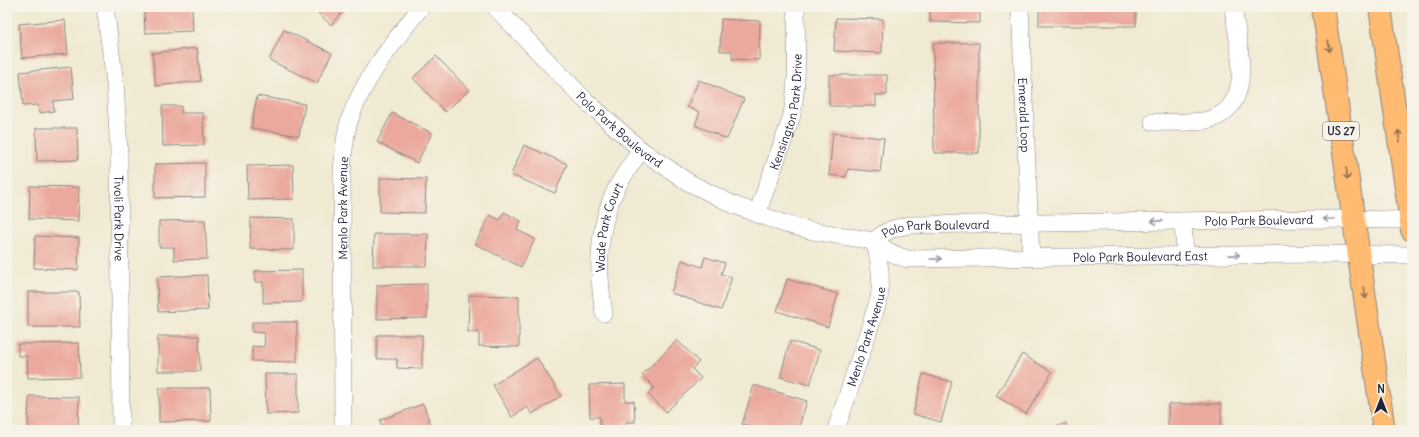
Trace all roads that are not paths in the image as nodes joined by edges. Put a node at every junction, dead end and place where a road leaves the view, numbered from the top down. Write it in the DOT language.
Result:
graph roads {
  1 [pos="105,7"];
  2 [pos="421,7"];
  3 [pos="495,7"];
  4 [pos="796,7"];
  5 [pos="1020,7"];
  6 [pos="1233,7"];
  7 [pos="1324,7"];
  8 [pos="1380,7"];
  9 [pos="1153,122"];
  10 [pos="641,150"];
  11 [pos="757,214"];
  12 [pos="1354,219"];
  13 [pos="1183,221"];
  14 [pos="1030,223"];
  15 [pos="1411,223"];
  16 [pos="874,241"];
  17 [pos="1360,255"];
  18 [pos="1412,255"];
  19 [pos="1185,256"];
  20 [pos="1031,258"];
  21 [pos="908,259"];
  22 [pos="881,287"];
  23 [pos="604,313"];
  24 [pos="121,430"];
  25 [pos="343,430"];
  26 [pos="836,430"];
  27 [pos="1384,430"];
  1 -- 24 [label="street, Tivoli Park Drive"];
  2 -- 25 [label="street, Menlo Park Avenue"];
  3 -- 10 [label="street, Polo Park Boulevard"];
  4 -- 11 [label="street, Kensington Park Drive"];
  5 -- 14 [label="street, Emerald Loop"];
  6 -- 9 [label="street"];
  7 -- 12 [label="highway, US 27, one-way"];
  15 -- 8 [label="highway, one-way"];
  10 -- 11 [label="street, Polo Park Boulevard"];
  10 -- 23 [label="street, Wade Park Court"];
  11 -- 16 [label="street, Polo Park Boulevard"];
  12 -- 13 [label="street, Polo Park Boulevard, one-way"];
  12 -- 15 [label="street, Polo Park Boulevard"];
  12 -- 17 [label="highway, US 27"];
  13 -- 14 [label="street, Polo Park Boulevard, one-way"];
  13 -- 19 [label="street"];
  14 -- 16 [label="street, Polo Park Boulevard"];
  14 -- 20 [label="street, Emerald Loop"];
  16 -- 21 [label="street, Polo Park Boulevard East"];
  16 -- 22 [label="street, Menlo Park Avenue"];
  17 -- 18 [label="street, Polo Park Boulevard East"];
  19 -- 17 [label="street, Polo Park Boulevard East, one-way"];
  17 -- 27 [label="highway, US 27, one-way"];
  19 -- 20 [label="street, Polo Park Boulevard East"];
  21 -- 20 [label="street, Polo Park Boulevard East, one-way"];
  21 -- 22 [label="street"];
  22 -- 26 [label="street, Menlo Park Avenue"];
}
